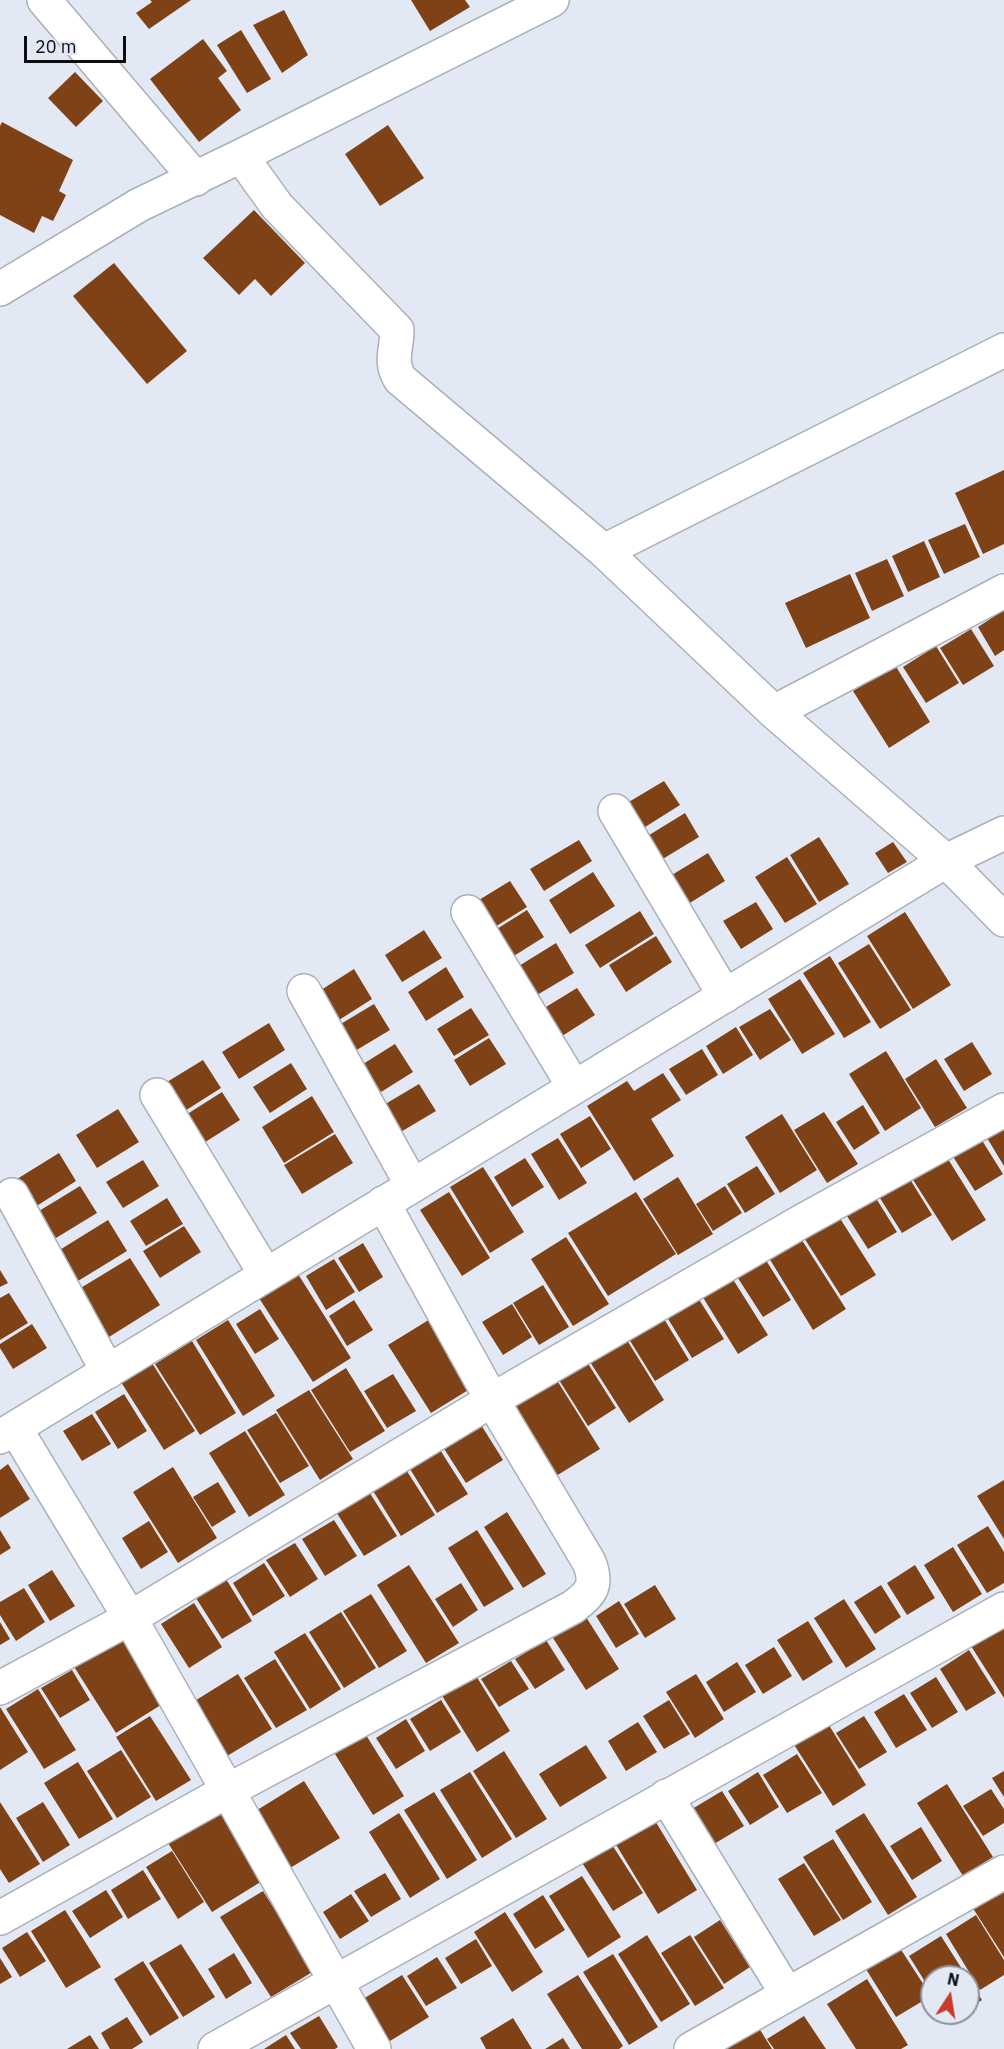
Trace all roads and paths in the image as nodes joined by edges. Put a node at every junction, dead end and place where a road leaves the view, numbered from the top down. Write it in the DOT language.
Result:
graph roads {
  1 [pos="552,0"];
  2 [pos="56,4"];
  3 [pos="241,156"];
  4 [pos="196,179"];
  5 [pos="0,289"];
  6 [pos="1004,350"];
  7 [pos="604,551"];
  8 [pos="1004,591"];
  9 [pos="774,712"];
  10 [pos="615,812"];
  11 [pos="1004,833"];
  12 [pos="946,861"];
  13 [pos="468,912"];
  14 [pos="1004,920"];
  15 [pos="304,991"];
  16 [pos="725,996"];
  17 [pos="574,1087"];
  18 [pos="157,1095"];
  19 [pos="1004,1110"];
  20 [pos="412,1185"];
  21 [pos="12,1195"];
  22 [pos="383,1203"];
  23 [pos="266,1275"];
  24 [pos="108,1372"];
  25 [pos="492,1400"];
  26 [pos="8,1433"];
  27 [pos="1004,1609"];
  28 [pos="130,1618"];
  29 [pos="0,1688"];
  30 [pos="227,1791"];
  31 [pos="666,1796"];
  32 [pos="1004,1872"];
  33 [pos="0,1918"];
  34 [pos="336,1981"];
  35 [pos="787,1994"];
  36 [pos="215,2049"];
  37 [pos="374,2049"];
  38 [pos="691,2049"];
  1 -- 3 [label="street"];
  2 -- 4 [label="street"];
  3 -- 4 [label="street"];
  3 -- 7 [label="street"];
  4 -- 5 [label="street"];
  6 -- 7 [label="street"];
  7 -- 9 [label="street"];
  8 -- 9 [label="street"];
  9 -- 12 [label="street"];
  10 -- 16 [label="street"];
  11 -- 12 [label="street"];
  12 -- 14 [label="street"];
  12 -- 16 [label="street"];
  13 -- 17 [label="street"];
  15 -- 20 [label="street"];
  16 -- 17 [label="street"];
  17 -- 20 [label="street"];
  18 -- 23 [label="street"];
  19 -- 25 [label="street"];
  20 -- 22 [label="street"];
  21 -- 24 [label="street"];
  22 -- 23 [label="street"];
  22 -- 25 [label="street"];
  23 -- 24 [label="street"];
  24 -- 26 [label="street"];
  25 -- 28 [label="street"];
  25 -- 30 [label="street"];
  26 -- 28 [label="street"];
  27 -- 31 [label="street"];
  28 -- 29 [label="street"];
  28 -- 30 [label="street"];
  30 -- 33 [label="street"];
  30 -- 34 [label="street"];
  31 -- 34 [label="street"];
  31 -- 35 [label="street"];
  32 -- 35 [label="street"];
  34 -- 36 [label="street"];
  34 -- 37 [label="street"];
  35 -- 38 [label="street"];
}
